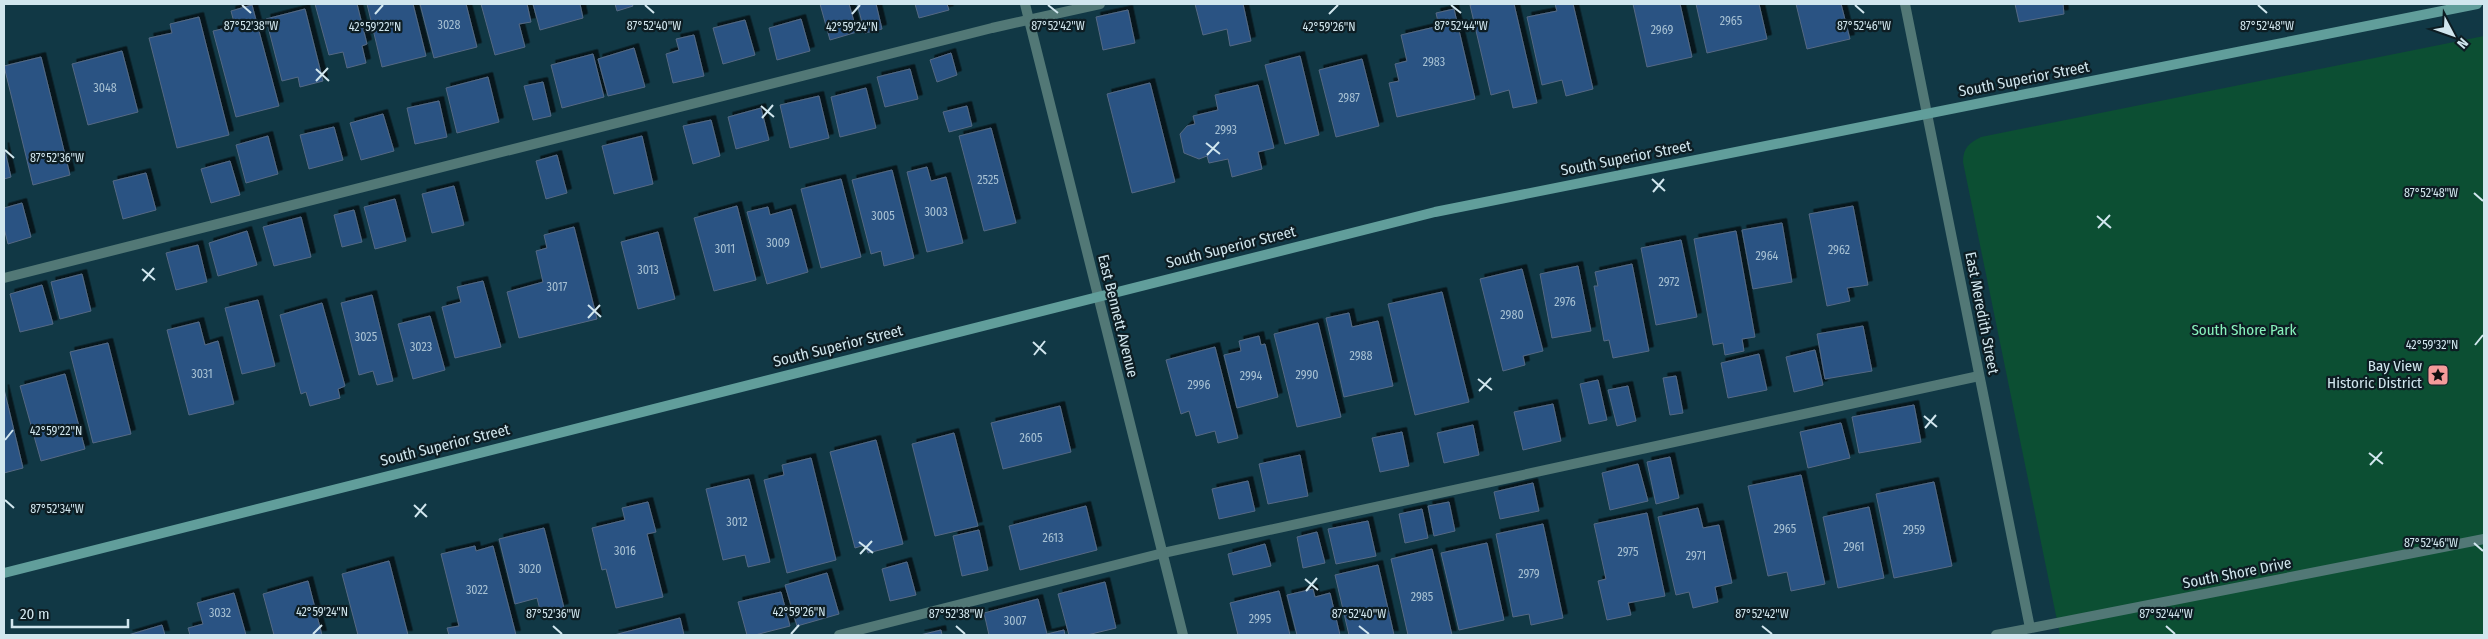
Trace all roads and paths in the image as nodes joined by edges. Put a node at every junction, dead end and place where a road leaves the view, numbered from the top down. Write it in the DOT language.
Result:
graph roads {
  1 [pos="1025,4"];
  2 [pos="1100,4"];
  3 [pos="1904,4"];
  4 [pos="2477,4"];
  5 [pos="1028,19"];
  6 [pos="1927,114"];
  7 [pos="4,278"];
  8 [pos="1098,296"];
  9 [pos="1979,376"];
  10 [pos="2484,539"];
  11 [pos="1163,554"];
  12 [pos="4,573"];
  13 [pos="2030,628"];
  14 [pos="839,635"];
  15 [pos="1183,635"];
  16 [pos="1996,635"];
  1 -- 5 [label="street, East Bennett Avenue"];
  2 -- 5 [label="street"];
  3 -- 6 [label="street, East Meredith Street"];
  4 -- 6 [label="street, South Superior Street"];
  5 -- 7 [label="street"];
  5 -- 8 [label="street, East Bennett Avenue"];
  6 -- 8 [label="street, South Superior Street"];
  6 -- 9 [label="street, East Meredith Street"];
  8 -- 11 [label="street, East Bennett Avenue"];
  8 -- 12 [label="street, South Superior Street"];
  9 -- 11 [label="street"];
  9 -- 13 [label="street, East Meredith Street"];
  10 -- 13 [label="street, South Shore Drive"];
  11 -- 14 [label="street"];
  11 -- 15 [label="street, East Bennett Avenue"];
  13 -- 16 [label="street, South Shore Drive"];
}
